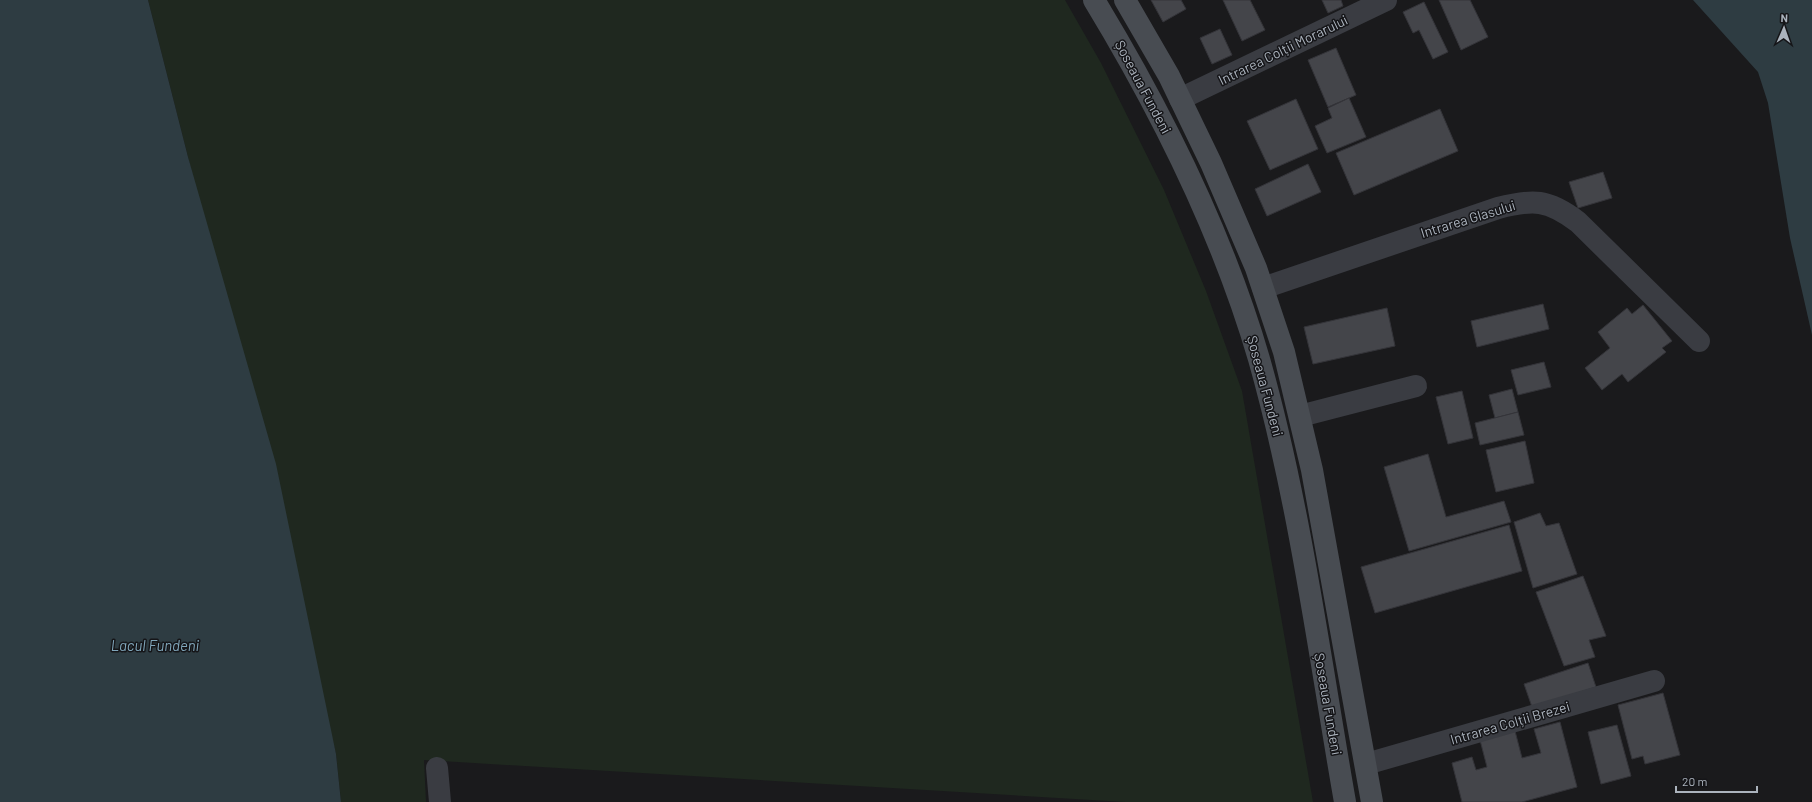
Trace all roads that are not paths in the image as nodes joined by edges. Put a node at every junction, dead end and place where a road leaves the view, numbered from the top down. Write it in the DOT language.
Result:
graph roads {
  1 [pos="1094,0"];
  2 [pos="1125,0"];
  3 [pos="1386,0"];
  4 [pos="1180,99"];
  5 [pos="1263,288"];
  6 [pos="1699,341"];
  7 [pos="1416,386"];
  8 [pos="1300,416"];
  9 [pos="1654,681"];
  10 [pos="1366,764"];
  11 [pos="437,768"];
  12 [pos="440,802"];
  13 [pos="1345,802"];
  14 [pos="1372,802"];
  1 -- 13 [label="main road, Șoseaua Fundeni"];
  2 -- 4 [label="main road, Șoseaua Fundeni"];
  3 -- 4 [label="street, Intrarea Colții Morarului"];
  4 -- 5 [label="main road, Șoseaua Fundeni"];
  5 -- 6 [label="street, Intrarea Glasului"];
  5 -- 8 [label="main road, Șoseaua Fundeni"];
  7 -- 8 [label="street"];
  8 -- 10 [label="main road, Șoseaua Fundeni"];
  9 -- 10 [label="street, Intrarea Colții Brezei"];
  10 -- 14 [label="main road, Șoseaua Fundeni"];
  11 -- 12 [label="street"];
}
